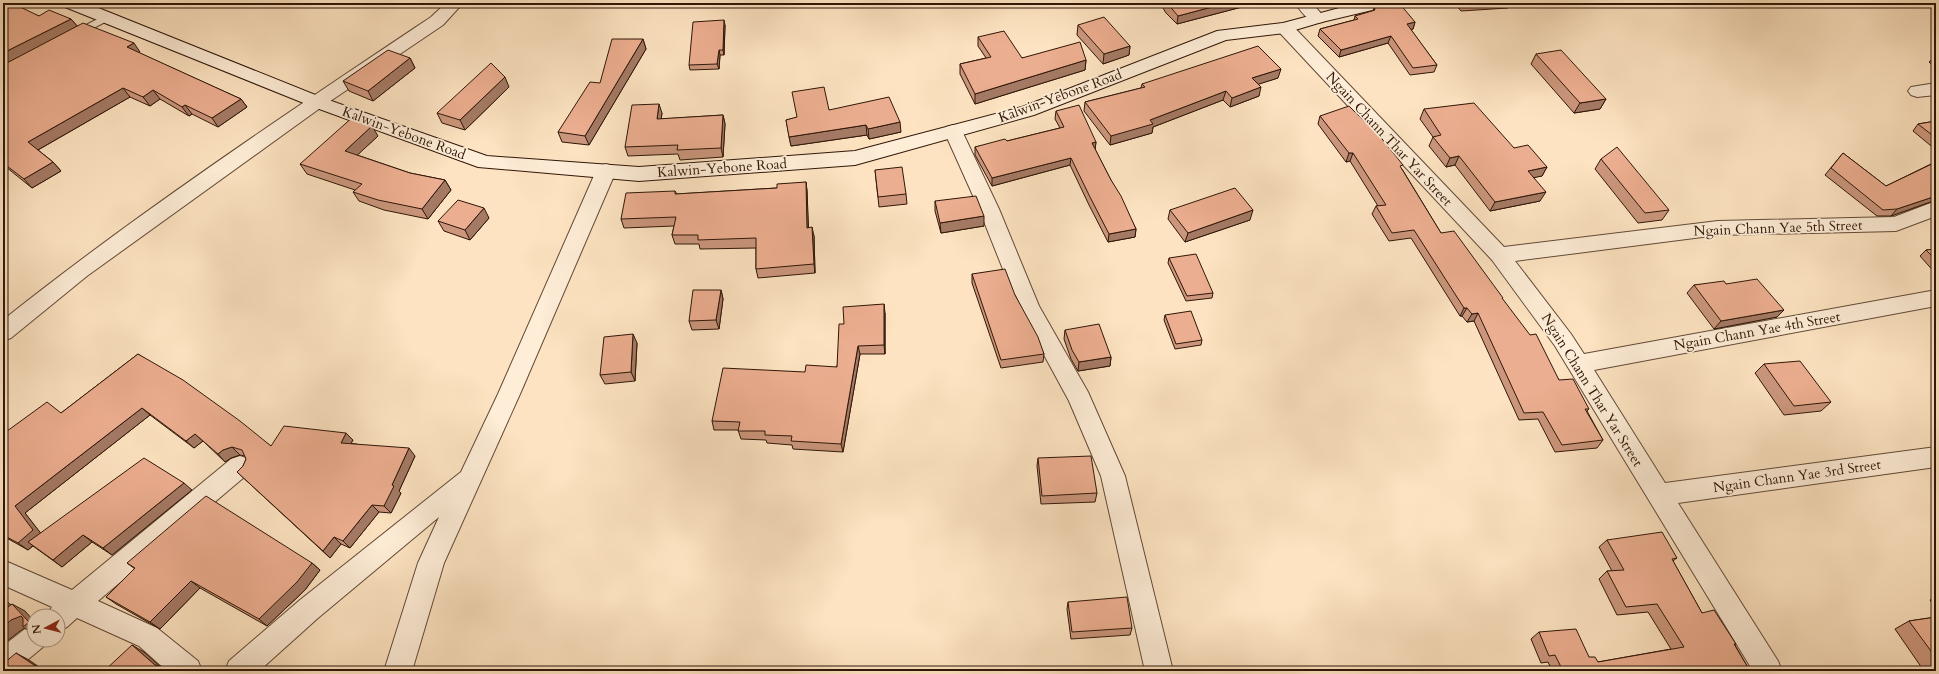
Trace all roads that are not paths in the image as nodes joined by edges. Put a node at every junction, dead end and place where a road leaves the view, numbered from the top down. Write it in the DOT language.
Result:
graph roads {
  1 [pos="71,3"];
  2 [pos="454,3"];
  3 [pos="1303,3"];
  4 [pos="1379,3"];
  5 [pos="107,17"];
  6 [pos="1317,18"];
  7 [pos="1285,28"];
  8 [pos="65,39"];
  9 [pos="1936,89"];
  10 [pos="1917,91"];
  11 [pos="317,102"];
  12 [pos="953,131"];
  13 [pos="606,171"];
  14 [pos="1936,208"];
  15 [pos="1500,255"];
  16 [pos="1936,298"];
  17 [pos="3,332"];
  18 [pos="1578,364"];
  19 [pos="1936,457"];
  20 [pos="240,466"];
  21 [pos="471,477"];
  22 [pos="1658,495"];
  23 [pos="3,572"];
  24 [pos="61,608"];
  25 [pos="66,611"];
  26 [pos="26,644"];
  27 [pos="3,663"];
  28 [pos="188,671"];
  29 [pos="239,671"];
  30 [pos="398,671"];
  31 [pos="1159,671"];
  32 [pos="1768,671"];
  1 -- 5 [label="street, Kalwin-Yebone Road"];
  2 -- 11 [label="street"];
  3 -- 6 [label="street"];
  4 -- 6 [label="street, Kalwin-Yebone Road"];
  5 -- 8 [label="lane"];
  5 -- 11 [label="street, Kalwin-Yebone Road"];
  6 -- 7 [label="street, Kalwin-Yebone Road"];
  7 -- 12 [label="street, Kalwin-Yebone Road"];
  7 -- 15 [label="street, Ngain Chann Thar Yar Street"];
  9 -- 10 [label="street"];
  11 -- 13 [label="street, Kalwin-Yebone Road"];
  11 -- 17 [label="street"];
  12 -- 13 [label="street, Kalwin-Yebone Road"];
  12 -- 31 [label="street"];
  13 -- 21 [label="street"];
  14 -- 15 [label="street, Ngain Chann Yae 5th Street"];
  15 -- 18 [label="street, Ngain Chann Thar Yar Street"];
  16 -- 18 [label="street, Ngain Chann Yae 4th Street"];
  18 -- 22 [label="street, Ngain Chann Thar Yar Street"];
  19 -- 22 [label="street, Ngain Chann Yae 3rd Street"];
  20 -- 25 [label="street"];
  21 -- 29 [label="street"];
  21 -- 30 [label="street"];
  22 -- 32 [label="street, Ngain Chann Thar Yar Street"];
  23 -- 24 [label="street"];
  25 -- 28 [label="street"];
  26 -- 27 [label="street"];
}
